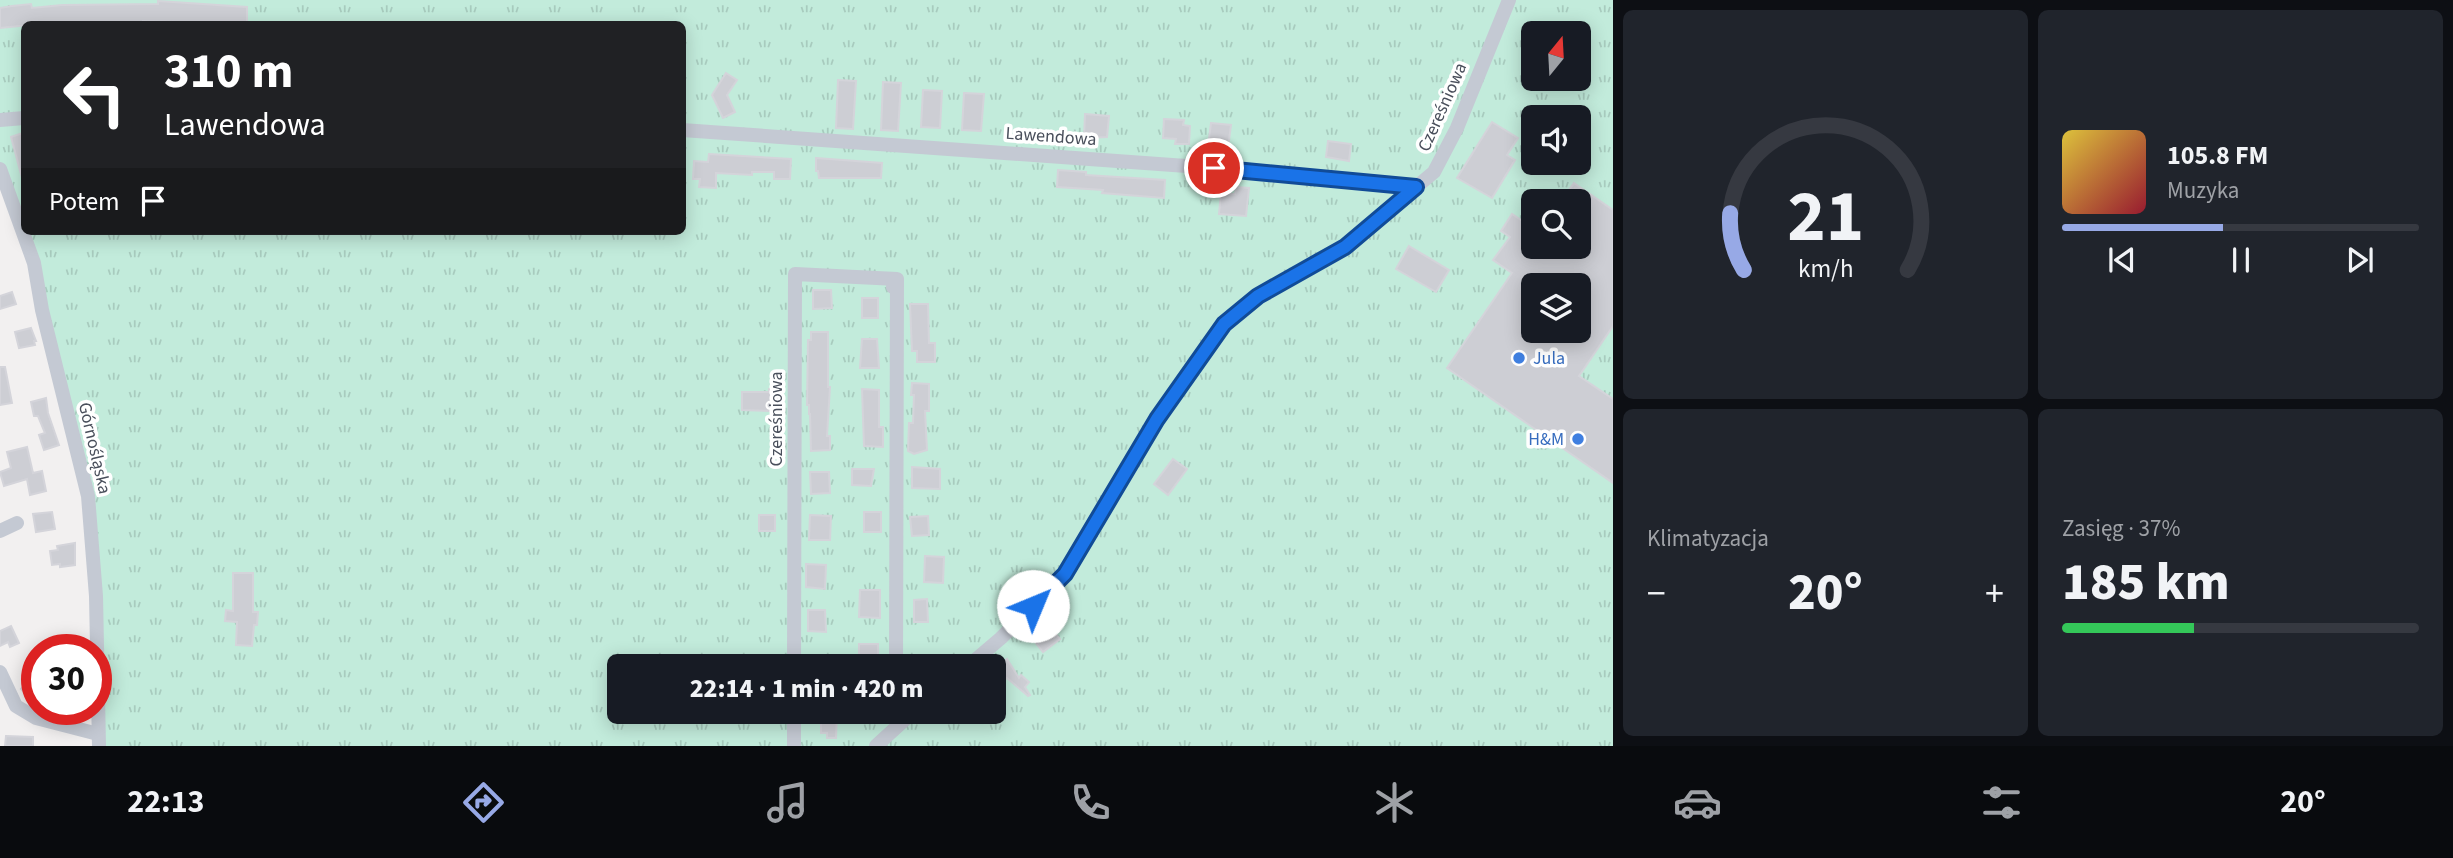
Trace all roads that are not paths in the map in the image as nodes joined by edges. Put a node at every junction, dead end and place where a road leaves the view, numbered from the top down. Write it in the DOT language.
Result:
graph roads {
  1 [pos="1509,0"];
  2 [pos="21,118"];
  3 [pos="0,120"];
  4 [pos="686,130"];
  5 [pos="0,169"];
  6 [pos="1416,187"];
  7 [pos="21,226"];
  8 [pos="24,235"];
  9 [pos="17,523"];
  10 [pos="0,531"];
  11 [pos="794,654"];
  12 [pos="896,654"];
  13 [pos="982,654"];
  14 [pos="0,672"];
  15 [pos="794,724"];
  16 [pos="893,724"];
  17 [pos="98,740"];
  18 [pos="794,746"];
  19 [pos="876,746"];
  1 -- 6 [label="street, Czereśniowa"];
  2 -- 3 [label="street"];
  4 -- 6 [label="street, Lawendowa"];
  5 -- 7 [label="street, Górnośląska"];
  6 -- 13 [label="street, Czereśniowa"];
  8 -- 17 [label="street, Górnośląska"];
  9 -- 10 [label="street"];
  11 -- 12 [label="street, Czereśniowa"];
  14 -- 17 [label="street"];
  15 -- 18 [label="street"];
  16 -- 19 [label="street"];
}
